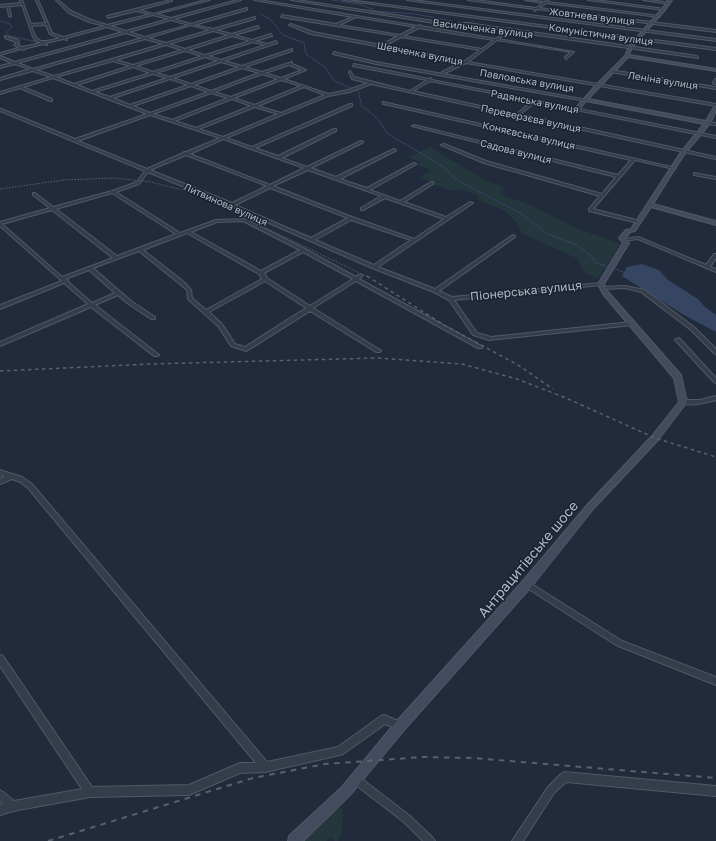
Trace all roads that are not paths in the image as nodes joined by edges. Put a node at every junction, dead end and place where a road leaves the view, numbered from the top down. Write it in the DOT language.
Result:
graph roads {
  1 [pos="29,0"];
  2 [pos="37,0"];
  3 [pos="57,0"];
  4 [pos="208,0"];
  5 [pos="240,0"];
  6 [pos="255,0"];
  7 [pos="292,0"];
  8 [pos="344,0"];
  9 [pos="408,0"];
  10 [pos="470,0"];
  11 [pos="526,0"];
  12 [pos="589,0"];
  13 [pos="644,0"];
  14 [pos="171,1"];
  15 [pos="546,1"];
  16 [pos="22,2"];
  17 [pos="329,2"];
  18 [pos="669,2"];
  19 [pos="8,5"];
  20 [pos="324,5"];
  21 [pos="0,6"];
  22 [pos="460,7"];
  23 [pos="246,9"];
  24 [pos="537,9"];
  25 [pos="664,9"];
  26 [pos="136,10"];
  27 [pos="364,12"];
  28 [pos="447,13"];
  29 [pos="155,14"];
  30 [pos="528,15"];
  31 [pos="10,16"];
  32 [pos="282,16"];
  33 [pos="356,16"];
  34 [pos="659,16"];
  35 [pos="108,17"];
  36 [pos="442,17"];
  37 [pos="254,18"];
  38 [pos="174,19"];
  39 [pos="430,21"];
  40 [pos="518,23"];
  41 [pos="652,23"];
  42 [pos="47,24"];
  43 [pos="30,25"];
  44 [pos="194,25"];
  45 [pos="290,25"];
  46 [pos="336,25"];
  47 [pos="108,27"];
  48 [pos="258,27"];
  49 [pos="419,27"];
  50 [pos="214,30"];
  51 [pos="508,30"];
  52 [pos="645,31"];
  53 [pos="716,31"];
  54 [pos="127,32"];
  55 [pos="271,34"];
  56 [pos="232,35"];
  57 [pos="401,36"];
  58 [pos="6,38"];
  59 [pos="147,38"];
  60 [pos="66,39"];
  61 [pos="497,39"];
  62 [pos="638,39"];
  63 [pos="251,40"];
  64 [pos="716,40"];
  65 [pos="276,42"];
  66 [pos="46,44"];
  67 [pos="167,44"];
  68 [pos="269,45"];
  69 [pos="382,46"];
  70 [pos="630,47"];
  71 [pos="23,49"];
  72 [pos="716,49"];
  73 [pos="185,50"];
  74 [pos="291,50"];
  75 [pos="483,50"];
  76 [pos="334,54"];
  77 [pos="204,55"];
  78 [pos="628,55"];
  79 [pos="0,56"];
  80 [pos="697,57"];
  81 [pos="566,58"];
  82 [pos="114,60"];
  83 [pos="222,61"];
  84 [pos="466,62"];
  85 [pos="15,63"];
  86 [pos="354,65"];
  87 [pos="132,66"];
  88 [pos="716,66"];
  89 [pos="0,67"];
  90 [pos="244,67"];
  91 [pos="33,70"];
  92 [pos="716,70"];
  93 [pos="151,72"];
  94 [pos="350,72"];
  95 [pos="611,72"];
  96 [pos="264,73"];
  97 [pos="440,74"];
  98 [pos="55,78"];
  99 [pos="170,78"];
  100 [pos="0,79"];
  101 [pos="283,80"];
  102 [pos="430,80"];
  103 [pos="371,83"];
  104 [pos="598,84"];
  105 [pos="73,85"];
  106 [pos="190,85"];
  107 [pos="304,86"];
  108 [pos="20,87"];
  109 [pos="716,88"];
  110 [pos="92,92"];
  111 [pos="211,92"];
  112 [pos="410,92"];
  113 [pos="0,93"];
  114 [pos="328,95"];
  115 [pos="111,98"];
  116 [pos="233,99"];
  117 [pos="51,100"];
  118 [pos="585,100"];
  119 [pos="535,101"];
  120 [pos="384,103"];
  121 [pos="351,105"];
  122 [pos="131,106"];
  123 [pos="255,106"];
  124 [pos="716,107"];
  125 [pos="577,109"];
  126 [pos="0,110"];
  127 [pos="151,114"];
  128 [pos="280,114"];
  129 [pos="517,115"];
  130 [pos="172,121"];
  131 [pos="708,122"];
  132 [pos="716,123"];
  133 [pos="414,126"];
  134 [pos="196,129"];
  135 [pos="335,130"];
  136 [pos="699,133"];
  137 [pos="716,137"];
  138 [pos="222,138"];
  139 [pos="74,141"];
  140 [pos="361,142"];
  141 [pos="443,145"];
  142 [pos="252,148"];
  143 [pos="394,150"];
  144 [pos="685,151"];
  145 [pos="185,153"];
  146 [pos="278,158"];
  147 [pos="716,158"];
  148 [pos="634,159"];
  149 [pos="414,164"];
  150 [pos="674,168"];
  151 [pos="308,169"];
  152 [pos="147,170"];
  153 [pos="695,174"];
  154 [pos="617,176"];
  155 [pos="716,178"];
  156 [pos="336,179"];
  157 [pos="432,183"];
  158 [pos="272,186"];
  159 [pos="367,190"];
  160 [pos="113,192"];
  161 [pos="34,194"];
  162 [pos="602,195"];
  163 [pos="385,196"];
  164 [pos="401,202"];
  165 [pos="471,204"];
  166 [pos="232,205"];
  167 [pos="650,206"];
  168 [pos="52,208"];
  169 [pos="362,209"];
  170 [pos="259,218"];
  171 [pos="351,218"];
  172 [pos="447,219"];
  173 [pos="243,220"];
  174 [pos="638,222"];
  175 [pos="716,222"];
  176 [pos="0,224"];
  177 [pos="188,232"];
  178 [pos="179,234"];
  179 [pos="513,236"];
  180 [pos="311,240"];
  181 [pos="414,240"];
  182 [pos="625,241"];
  183 [pos="139,249"];
  184 [pos="303,250"];
  185 [pos="715,257"];
  186 [pos="116,258"];
  187 [pos="708,266"];
  188 [pos="374,267"];
  189 [pos="90,268"];
  190 [pos="716,271"];
  191 [pos="261,273"];
  192 [pos="359,277"];
  193 [pos="265,279"];
  194 [pos="64,280"];
  195 [pos="602,286"];
  196 [pos="436,291"];
  197 [pos="119,293"];
  198 [pos="451,299"];
  199 [pos="92,305"];
  200 [pos="0,307"];
  201 [pos="309,308"];
  202 [pos="206,312"];
  203 [pos="153,318"];
  204 [pos="631,324"];
  205 [pos="678,340"];
  206 [pos="0,344"];
  207 [pos="480,347"];
  208 [pos="378,351"];
  209 [pos="716,352"];
  210 [pos="156,355"];
  211 [pos="716,381"];
  212 [pos="716,398"];
  213 [pos="683,402"];
  214 [pos="0,472"];
  215 [pos="11,476"];
  216 [pos="0,482"];
  217 [pos="527,584"];
  218 [pos="0,659"];
  219 [pos="716,681"];
  220 [pos="400,726"];
  221 [pos="265,767"];
  222 [pos="355,779"];
  223 [pos="716,791"];
  224 [pos="90,792"];
  225 [pos="0,795"];
  226 [pos="13,806"];
  227 [pos="0,810"];
  228 [pos="294,841"];
  229 [pos="430,841"];
  230 [pos="517,841"];
  1 -- 16 [label="street"];
  2 -- 42 [label="street"];
  3 -- 47 [label="street"];
  4 -- 29 [label="street"];
  5 -- 38 [label="street"];
  6 -- 33 [label="street"];
  7 -- 20 [label="street, Васильченка вулиця"];
  8 -- 28 [label="street, Комуністична вулиця"];
  9 -- 22 [label="street"];
  10 -- 22 [label="street"];
  10 -- 24 [label="street, Жовтнева вулиця"];
  11 -- 15 [label="street"];
  12 -- 25 [label="street"];
  13 -- 18 [label="street"];
  14 -- 26 [label="street"];
  15 -- 24 [label="street"];
  15 -- 34 [label="street"];
  16 -- 19 [label="street"];
  16 -- 43 [label="street"];
  17 -- 20 [label="street"];
  18 -- 25 [label="street"];
  19 -- 21 [label="street"];
  19 -- 31 [label="street"];
  20 -- 27 [label="street, Васильченка вулиця"];
  22 -- 28 [label="street"];
  22 -- 30 [label="street"];
  23 -- 44 [label="street"];
  24 -- 30 [label="street"];
  24 -- 41 [label="street, Жовтнева вулиця"];
  25 -- 34 [label="street"];
  26 -- 29 [label="street"];
  26 -- 35 [label="street"];
  27 -- 33 [label="street"];
  27 -- 39 [label="street, Васильченка вулиця"];
  28 -- 36 [label="street"];
  28 -- 40 [label="street, Комуністична вулиця"];
  29 -- 38 [label="street"];
  29 -- 47 [label="street"];
  30 -- 40 [label="street"];
  30 -- 52 [label="street"];
  32 -- 46 [label="street"];
  33 -- 46 [label="street"];
  33 -- 49 [label="street"];
  34 -- 41 [label="street"];
  37 -- 50 [label="street"];
  38 -- 44 [label="street"];
  38 -- 54 [label="street"];
  39 -- 49 [label="street"];
  39 -- 51 [label="street, Васильченка вулиця"];
  40 -- 51 [label="street"];
  40 -- 62 [label="street, Комуністична вулиця"];
  41 -- 52 [label="street"];
  41 -- 53 [label="street, Жовтнева вулиця"];
  42 -- 43 [label="street"];
  42 -- 60 [label="street"];
  43 -- 66 [label="street"];
  44 -- 50 [label="street"];
  44 -- 59 [label="street"];
  45 -- 69 [label="street, Шевченка вулиця"];
  46 -- 57 [label="street"];
  47 -- 54 [label="street"];
  47 -- 60 [label="street"];
  48 -- 56 [label="street"];
  49 -- 57 [label="street"];
  49 -- 61 [label="street"];
  50 -- 56 [label="street"];
  50 -- 67 [label="street"];
  51 -- 61 [label="street"];
  51 -- 70 [label="street, Васильченка вулиця"];
  52 -- 62 [label="street"];
  52 -- 64 [label="street"];
  54 -- 59 [label="street"];
  54 -- 85 [label="street"];
  55 -- 63 [label="street"];
  56 -- 63 [label="street"];
  56 -- 73 [label="street"];
  57 -- 69 [label="street"];
  57 -- 75 [label="street"];
  58 -- 71 [label="street"];
  59 -- 67 [label="street"];
  59 -- 91 [label="street"];
  60 -- 66 [label="street"];
  61 -- 75 [label="street"];
  61 -- 81 [label="street"];
  62 -- 70 [label="street"];
  62 -- 72 [label="street, Комуністична вулиця"];
  63 -- 68 [label="street"];
  63 -- 77 [label="street"];
  65 -- 68 [label="street"];
  66 -- 71 [label="street"];
  67 -- 73 [label="street"];
  67 -- 82 [label="street"];
  68 -- 83 [label="street"];
  69 -- 84 [label="street, Шевченка вулиця"];
  70 -- 78 [label="street"];
  70 -- 80 [label="street, Васильченка вулиця"];
  71 -- 79 [label="street"];
  73 -- 77 [label="street"];
  73 -- 87 [label="street"];
  74 -- 90 [label="street"];
  75 -- 84 [label="street"];
  76 -- 97 [label="street, Павловська вулиця"];
  77 -- 83 [label="street"];
  77 -- 93 [label="street"];
  78 -- 88 [label="street"];
  78 -- 92 [label="street"];
  78 -- 95 [label="street"];
  79 -- 85 [label="street"];
  82 -- 87 [label="street"];
  82 -- 98 [label="street"];
  83 -- 90 [label="street"];
  83 -- 99 [label="street"];
  84 -- 97 [label="street"];
  84 -- 104 [label="street, Шевченка вулиця"];
  85 -- 89 [label="street"];
  85 -- 91 [label="street"];
  86 -- 102 [label="street, Радянська вулиця"];
  87 -- 93 [label="street"];
  87 -- 105 [label="street"];
  90 -- 96 [label="street"];
  90 -- 106 [label="street"];
  91 -- 98 [label="street"];
  91 -- 100 [label="street"];
  93 -- 99 [label="street"];
  93 -- 110 [label="street"];
  94 -- 103 [label="street, Переверзєва вулиця"];
  95 -- 104 [label="street"];
  95 -- 109 [label="street, Леніна вулиця"];
  96 -- 101 [label="street"];
  96 -- 101 [label="street"];
  96 -- 111 [label="street"];
  97 -- 102 [label="street"];
  97 -- 118 [label="street, Павловська вулиця"];
  98 -- 105 [label="street"];
  98 -- 108 [label="street"];
  99 -- 106 [label="street"];
  99 -- 115 [label="street"];
  101 -- 107 [label="street"];
  101 -- 116 [label="street"];
  102 -- 112 [label="street"];
  102 -- 119 [label="street, Радянська вулиця"];
  103 -- 112 [label="street, Переверзєва вулиця"];
  103 -- 114 [label="street"];
  104 -- 118 [label="street"];
  104 -- 124 [label="street, Шевченка вулиця"];
  105 -- 110 [label="street"];
  106 -- 111 [label="street"];
  106 -- 122 [label="street"];
  107 -- 114 [label="street"];
  107 -- 123 [label="street"];
  108 -- 113 [label="street"];
  108 -- 117 [label="street"];
  110 -- 115 [label="street"];
  111 -- 116 [label="street"];
  111 -- 127 [label="street"];
  112 -- 129 [label="street, Переверзєва вулиця"];
  114 -- 128 [label="street"];
  115 -- 122 [label="street"];
  116 -- 123 [label="street"];
  116 -- 130 [label="street"];
  118 -- 125 [label="street"];
  118 -- 131 [label="street, Павловська вулиця"];
  119 -- 125 [label="street, Радянська вулиця"];
  119 -- 129 [label="street"];
  120 -- 148 [label="street, Коняєвська вулиця"];
  121 -- 142 [label="street"];
  122 -- 127 [label="street"];
  123 -- 128 [label="street"];
  123 -- 134 [label="street"];
  124 -- 131 [label="street"];
  125 -- 136 [label="street, Радянська вулиця"];
  126 -- 139 [label="street, Литвинова вулиця"];
  127 -- 130 [label="street"];
  127 -- 139 [label="street"];
  128 -- 138 [label="street"];
  129 -- 144 [label="street, Переверзєва вулиця"];
  130 -- 134 [label="street"];
  131 -- 132 [label="street, Павловська вулиця"];
  131 -- 136 [label="street"];
  133 -- 154 [label="street, Садова вулиця"];
  134 -- 138 [label="street"];
  135 -- 146 [label="street"];
  136 -- 137 [label="street, Радянська вулиця"];
  136 -- 144 [label="street"];
  138 -- 142 [label="street"];
  138 -- 145 [label="street"];
  139 -- 152 [label="street, Литвинова вулиця"];
  140 -- 151 [label="street"];
  141 -- 162 [label="street"];
  142 -- 146 [label="street"];
  143 -- 156 [label="street"];
  144 -- 147 [label="street, Переверзєва вулиця"];
  144 -- 150 [label="street"];
  145 -- 152 [label="street"];
  145 -- 158 [label="street"];
  146 -- 151 [label="street"];
  148 -- 150 [label="street, Коняєвська вулиця"];
  148 -- 154 [label="street"];
  149 -- 159 [label="street"];
  150 -- 167 [label="street"];
  151 -- 156 [label="street"];
  151 -- 158 [label="street"];
  152 -- 160 [label="street"];
  152 -- 166 [label="street, Литвинова вулиця"];
  153 -- 155 [label="street"];
  154 -- 162 [label="street"];
  156 -- 159 [label="street"];
  157 -- 164 [label="street"];
  158 -- 166 [label="street"];
  158 -- 171 [label="street"];
  159 -- 163 [label="street"];
  160 -- 168 [label="street"];
  160 -- 178 [label="street"];
  161 -- 168 [label="street"];
  162 -- 174 [label="street"];
  163 -- 164 [label="street"];
  163 -- 169 [label="street"];
  164 -- 172 [label="street"];
  165 -- 172 [label="street"];
  166 -- 170 [label="street, Литвинова вулиця"];
  167 -- 174 [label="street"];
  167 -- 175 [label="street"];
  168 -- 176 [label="street"];
  168 -- 186 [label="street"];
  170 -- 173 [label="street"];
  170 -- 180 [label="street, Литвинова вулиця"];
  171 -- 180 [label="street"];
  171 -- 181 [label="street"];
  172 -- 181 [label="street"];
  173 -- 177 [label="street"];
  173 -- 184 [label="street"];
  174 -- 182 [label="street"];
  176 -- 194 [label="street"];
  177 -- 178 [label="street"];
  177 -- 191 [label="street"];
  178 -- 183 [label="street"];
  179 -- 196 [label="street"];
  180 -- 188 [label="street, Литвинова вулиця"];
  181 -- 188 [label="street"];
  182 -- 187 [label="street"];
  182 -- 195 [label="street"];
  183 -- 186 [label="street"];
  183 -- 202 [label="street"];
  184 -- 191 [label="street"];
  184 -- 192 [label="street"];
  185 -- 187 [label="street"];
  186 -- 189 [label="street"];
  187 -- 190 [label="street"];
  188 -- 196 [label="street, Литвинова вулиця"];
  189 -- 194 [label="street"];
  189 -- 197 [label="street"];
  191 -- 193 [label="street"];
  192 -- 201 [label="street"];
  192 -- 207 [label="street"];
  193 -- 201 [label="street"];
  193 -- 202 [label="street"];
  194 -- 199 [label="street"];
  194 -- 200 [label="street"];
  195 -- 198 [label="street, Піонерська вулиця"];
  195 -- 204 [label="street"];
  195 -- 209 [label="street, Піонерська вулиця"];
  196 -- 198 [label="street, Литвинова вулиця"];
  197 -- 199 [label="street"];
  197 -- 203 [label="street"];
  198 -- 204 [label="street"];
  199 -- 206 [label="street"];
  199 -- 210 [label="street"];
  201 -- 202 [label="street"];
  201 -- 208 [label="street"];
  204 -- 213 [label="street"];
  205 -- 211 [label="street"];
  212 -- 213 [label="street"];
  213 -- 217 [label="street, Антрацитівське шосе"];
  214 -- 215 [label="street"];
  215 -- 216 [label="street"];
  215 -- 221 [label="street"];
  217 -- 219 [label="street"];
  217 -- 220 [label="street, Антрацитівське шосе"];
  218 -- 224 [label="street"];
  220 -- 221 [label="street"];
  220 -- 222 [label="street, Антрацитівське шосе"];
  221 -- 224 [label="street"];
  222 -- 228 [label="street, Антрацитівське шосе"];
  222 -- 229 [label="street"];
  223 -- 230 [label="street"];
  224 -- 226 [label="street"];
  225 -- 226 [label="street"];
  226 -- 227 [label="street"];
}
